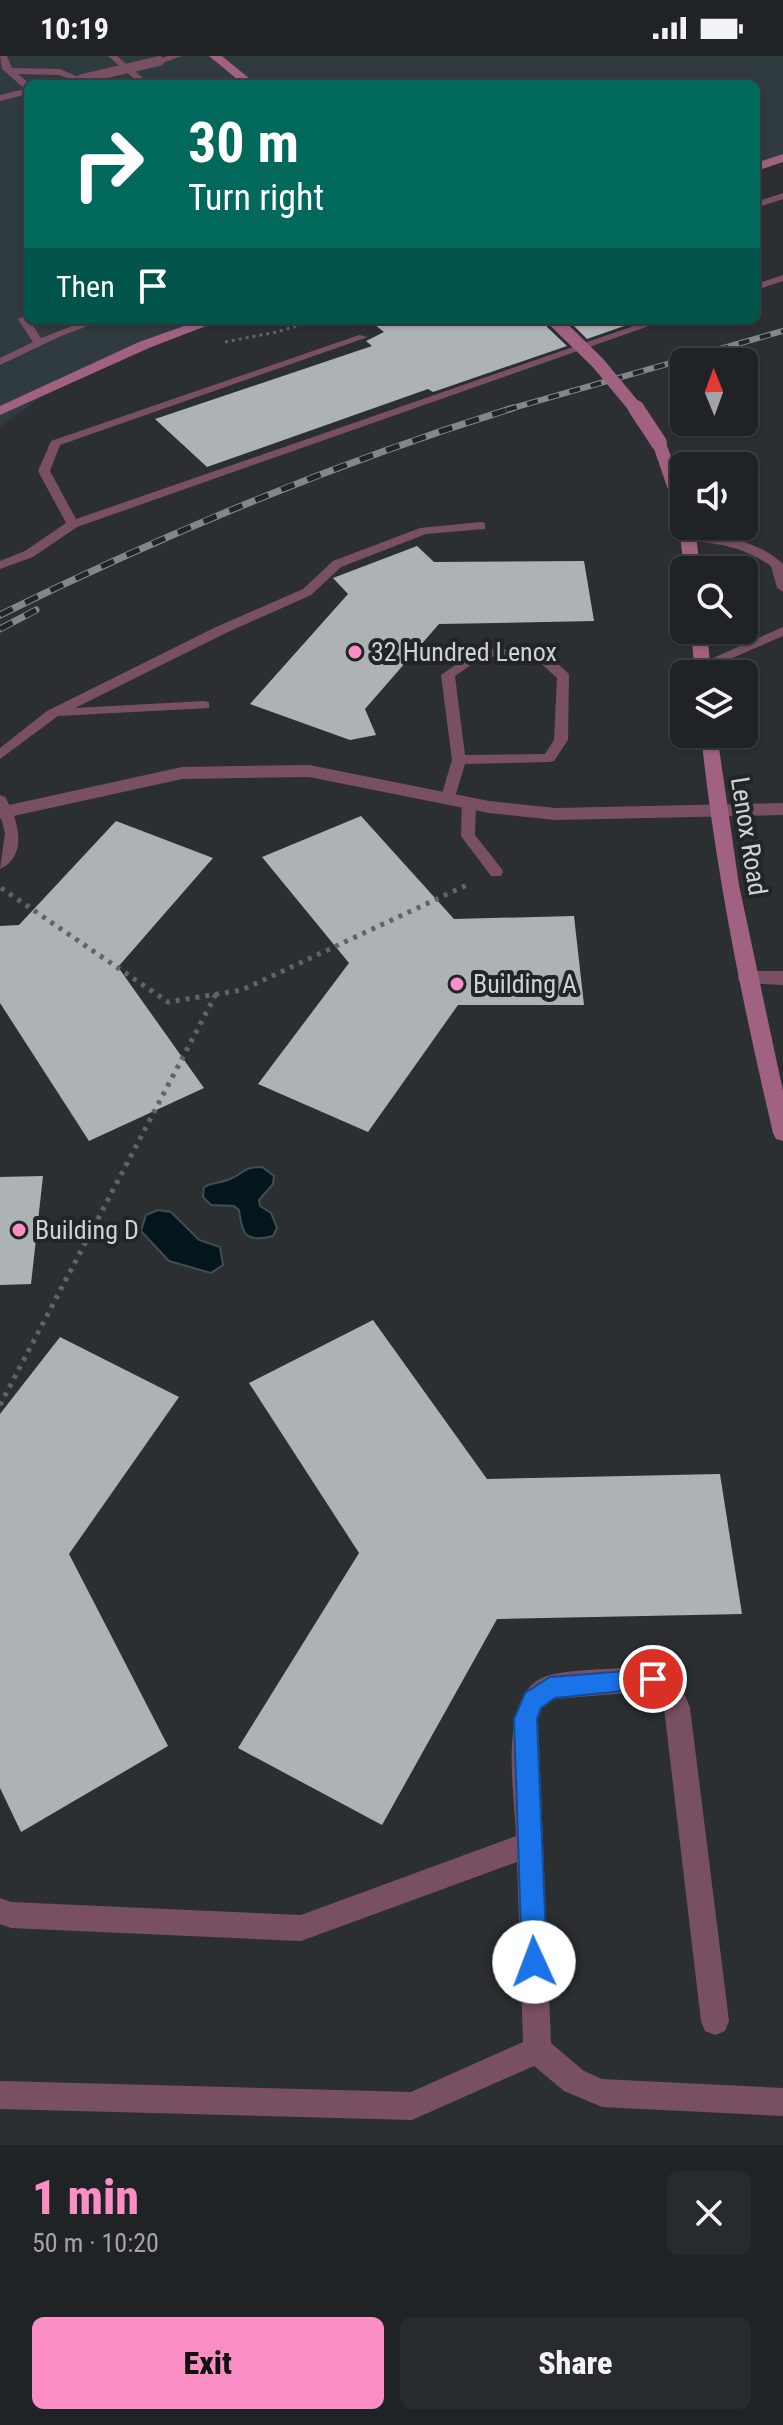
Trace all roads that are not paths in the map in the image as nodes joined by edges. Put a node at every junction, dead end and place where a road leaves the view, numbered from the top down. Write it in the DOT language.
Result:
graph roads {
  1 [pos="3,56"];
  2 [pos="112,56"];
  3 [pos="178,56"];
  4 [pos="215,56"];
  5 [pos="9,71"];
  6 [pos="80,79"];
  7 [pos="76,80"];
  8 [pos="140,80"];
  9 [pos="245,80"];
  10 [pos="24,85"];
  11 [pos="0,86"];
  12 [pos="24,90"];
  13 [pos="4,97"];
  14 [pos="783,158"];
  15 [pos="760,166"];
  16 [pos="783,196"];
  17 [pos="760,204"];
  18 [pos="783,278"];
  19 [pos="760,286"];
  20 [pos="27,324"];
  21 [pos="89,324"];
  22 [pos="203,324"];
  23 [pos="559,324"];
  24 [pos="649,324"];
  25 [pos="363,337"];
  26 [pos="39,343"];
  27 [pos="0,362"];
  28 [pos="0,411"];
  29 [pos="670,474"];
  30 [pos="73,524"];
  31 [pos="481,526"];
  32 [pos="732,540"];
  33 [pos="0,565"];
  34 [pos="783,588"];
  35 [pos="783,631"];
  36 [pos="724,660"];
  37 [pos="204,705"];
  38 [pos="52,714"];
  39 [pos="710,748"];
  40 [pos="0,755"];
  41 [pos="459,760"];
  42 [pos="448,797"];
  43 [pos="469,802"];
  44 [pos="2,808"];
  45 [pos="783,809"];
  46 [pos="717,810"];
  47 [pos="0,864"];
  48 [pos="496,872"];
  49 [pos="747,978"];
  50 [pos="783,978"];
  51 [pos="783,1133"];
  52 [pos="530,1844"];
  53 [pos="0,1911"];
  54 [pos="715,2021"];
  55 [pos="537,2050"];
  56 [pos="0,2095"];
  57 [pos="783,2102"];
  1 -- 5 [label="lane"];
  2 -- 8 [label="lane"];
  3 -- 6 [label="lane, bridge"];
  4 -- 9 [label="street"];
  5 -- 6 [label="lane"];
  5 -- 10 [label="lane"];
  6 -- 7 [label="lane"];
  11 -- 13 [label="lane"];
  12 -- 13 [label="lane"];
  14 -- 15 [label="street"];
  16 -- 17 [label="lane"];
  18 -- 19 [label="lane"];
  20 -- 26 [label="lane"];
  21 -- 26 [label="lane"];
  22 -- 28 [label="street"];
  23 -- 29 [label="street, bridge"];
  24 -- 30 [label="lane"];
  25 -- 30 [label="lane"];
  26 -- 27 [label="lane"];
  30 -- 33 [label="lane"];
  31 -- 38 [label="lane"];
  32 -- 34 [label="lane"];
  35 -- 36 [label="lane"];
  37 -- 38 [label="lane"];
  38 -- 40 [label="lane"];
  39 -- 46 [label="street, Lenox Road"];
  41 -- 41 [label="lane"];
  41 -- 42 [label="lane"];
  42 -- 43 [label="street"];
  42 -- 44 [label="street"];
  43 -- 46 [label="street"];
  43 -- 48 [label="lane"];
  44 -- 47 [label="lane"];
  45 -- 46 [label="street"];
  46 -- 49 [label="street, Lenox Road"];
  49 -- 50 [label="street"];
  49 -- 51 [label="street, Lenox Road"];
  52 -- 53 [label="street"];
  52 -- 54 [label="street"];
  52 -- 55 [label="street"];
  55 -- 56 [label="street"];
  55 -- 57 [label="street"];
}
